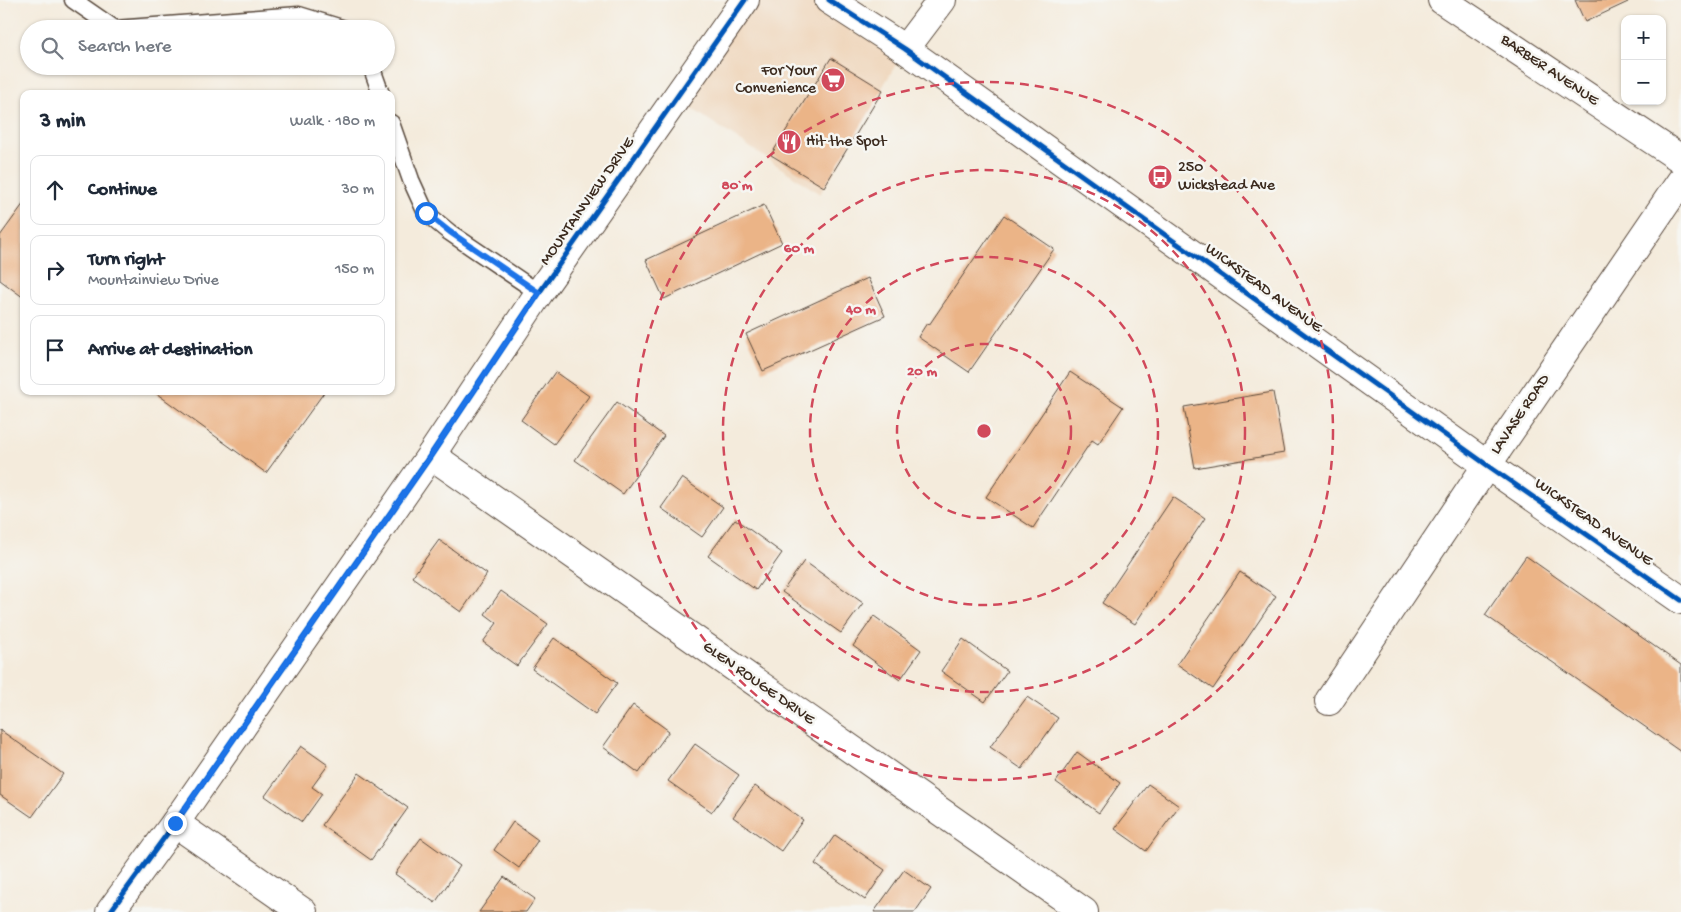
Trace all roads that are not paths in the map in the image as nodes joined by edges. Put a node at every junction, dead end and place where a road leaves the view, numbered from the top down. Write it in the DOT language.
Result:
graph roads {
  1 [pos="73,0"];
  2 [pos="745,0"];
  3 [pos="829,0"];
  4 [pos="942,0"];
  5 [pos="1442,0"];
  6 [pos="102,20"];
  7 [pos="233,20"];
  8 [pos="315,20"];
  9 [pos="906,49"];
  10 [pos="374,75"];
  11 [pos="379,90"];
  12 [pos="395,134"];
  13 [pos="1681,158"];
  14 [pos="1681,181"];
  15 [pos="539,293"];
  16 [pos="431,455"];
  17 [pos="1487,464"];
  18 [pos="1681,600"];
  19 [pos="1329,701"];
  20 [pos="175,823"];
  21 [pos="110,912"];
  22 [pos="303,912"];
  23 [pos="1084,912"];
  1 -- 6 [label="lane"];
  2 -- 15 [label="street, MOUNTAINVIEW DRIVE"];
  3 -- 9 [label="street, WICKSTEAD AVENUE"];
  4 -- 9 [label="street"];
  5 -- 13 [label="street, BARBER AVENUE"];
  7 -- 8 [label="lane"];
  9 -- 17 [label="street, WICKSTEAD AVENUE"];
  10 -- 11 [label="lane"];
  12 -- 15 [label="lane"];
  14 -- 17 [label="street, LAVASE ROAD"];
  15 -- 16 [label="street, MOUNTAINVIEW DRIVE"];
  16 -- 20 [label="street, MOUNTAINVIEW DRIVE"];
  16 -- 23 [label="street, GLEN ROUGE DRIVE"];
  17 -- 18 [label="street, WICKSTEAD AVENUE"];
  17 -- 19 [label="street, LAVASE ROAD"];
  20 -- 21 [label="street, MOUNTAINVIEW DRIVE"];
  20 -- 22 [label="street"];
}
